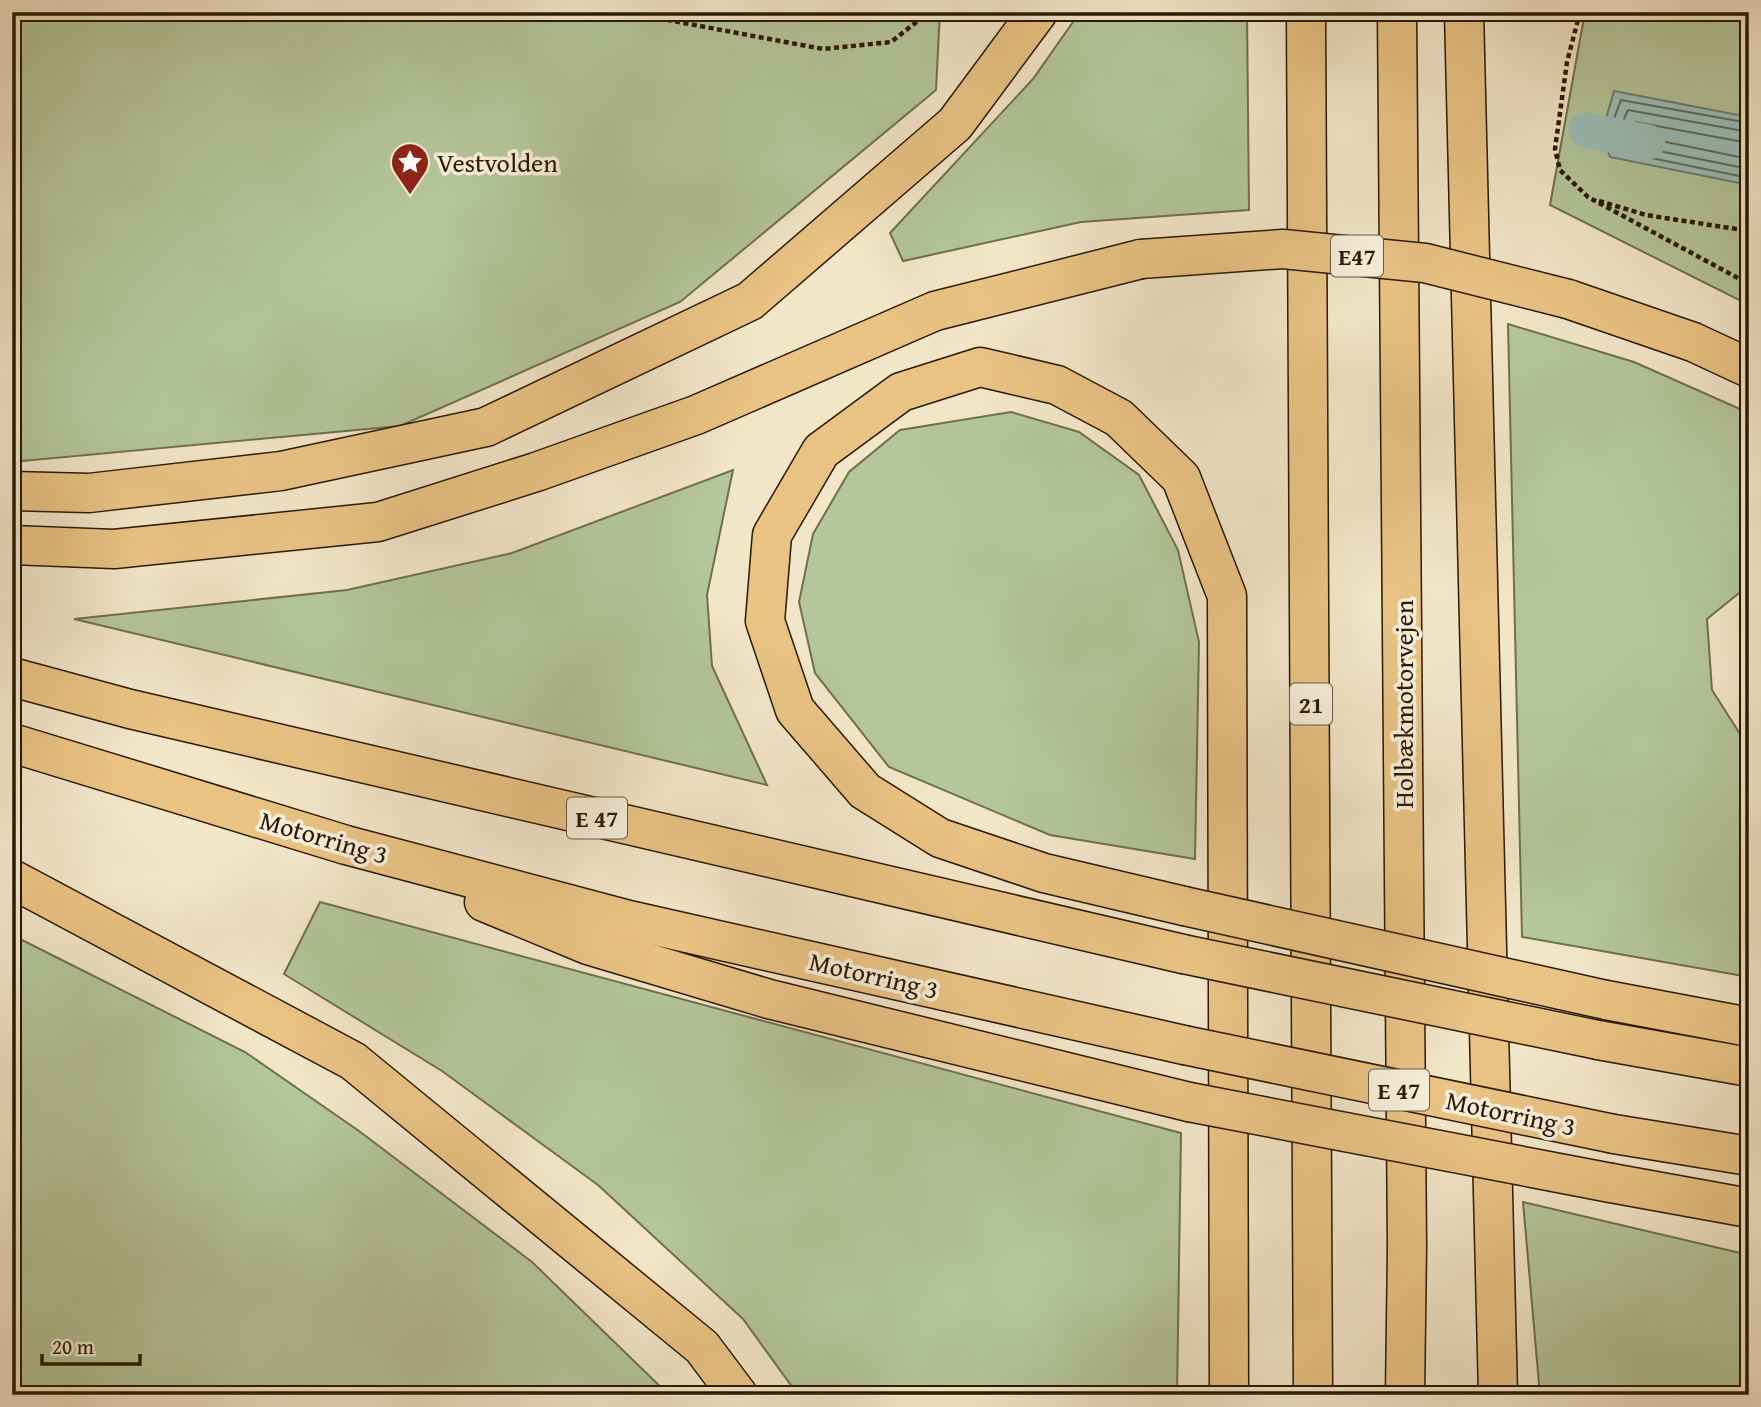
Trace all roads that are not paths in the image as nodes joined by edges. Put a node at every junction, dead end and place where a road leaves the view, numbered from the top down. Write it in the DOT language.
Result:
graph roads {
  1 [pos="1038,12"];
  2 [pos="1306,12"];
  3 [pos="1397,12"];
  4 [pos="1464,12"];
  5 [pos="1749,368"];
  6 [pos="12,491"];
  7 [pos="12,545"];
  8 [pos="12,677"];
  9 [pos="12,743"];
  10 [pos="346,845"];
  11 [pos="12,879"];
  12 [pos="1749,1027"];
  13 [pos="1749,1067"];
  14 [pos="1749,1157"];
  15 [pos="1749,1208"];
  16 [pos="738,1395"];
  17 [pos="1228,1395"];
  18 [pos="1313,1395"];
  19 [pos="1405,1395"];
  20 [pos="1498,1395"];
  1 -- 6 [label="highway"];
  2 -- 18 [label="highway, 21"];
  3 -- 19 [label="highway, Holbækmotorvejen"];
  4 -- 20 [label="highway"];
  5 -- 7 [label="highway, E47, bridge"];
  8 -- 13 [label="highway, E 47, bridge"];
  9 -- 10 [label="highway, Motorring 3 / E 47"];
  10 -- 14 [label="highway, Motorring 3 / E 47, bridge"];
  10 -- 15 [label="highway, bridge"];
  11 -- 16 [label="highway"];
  12 -- 17 [label="highway, bridge"];
}
